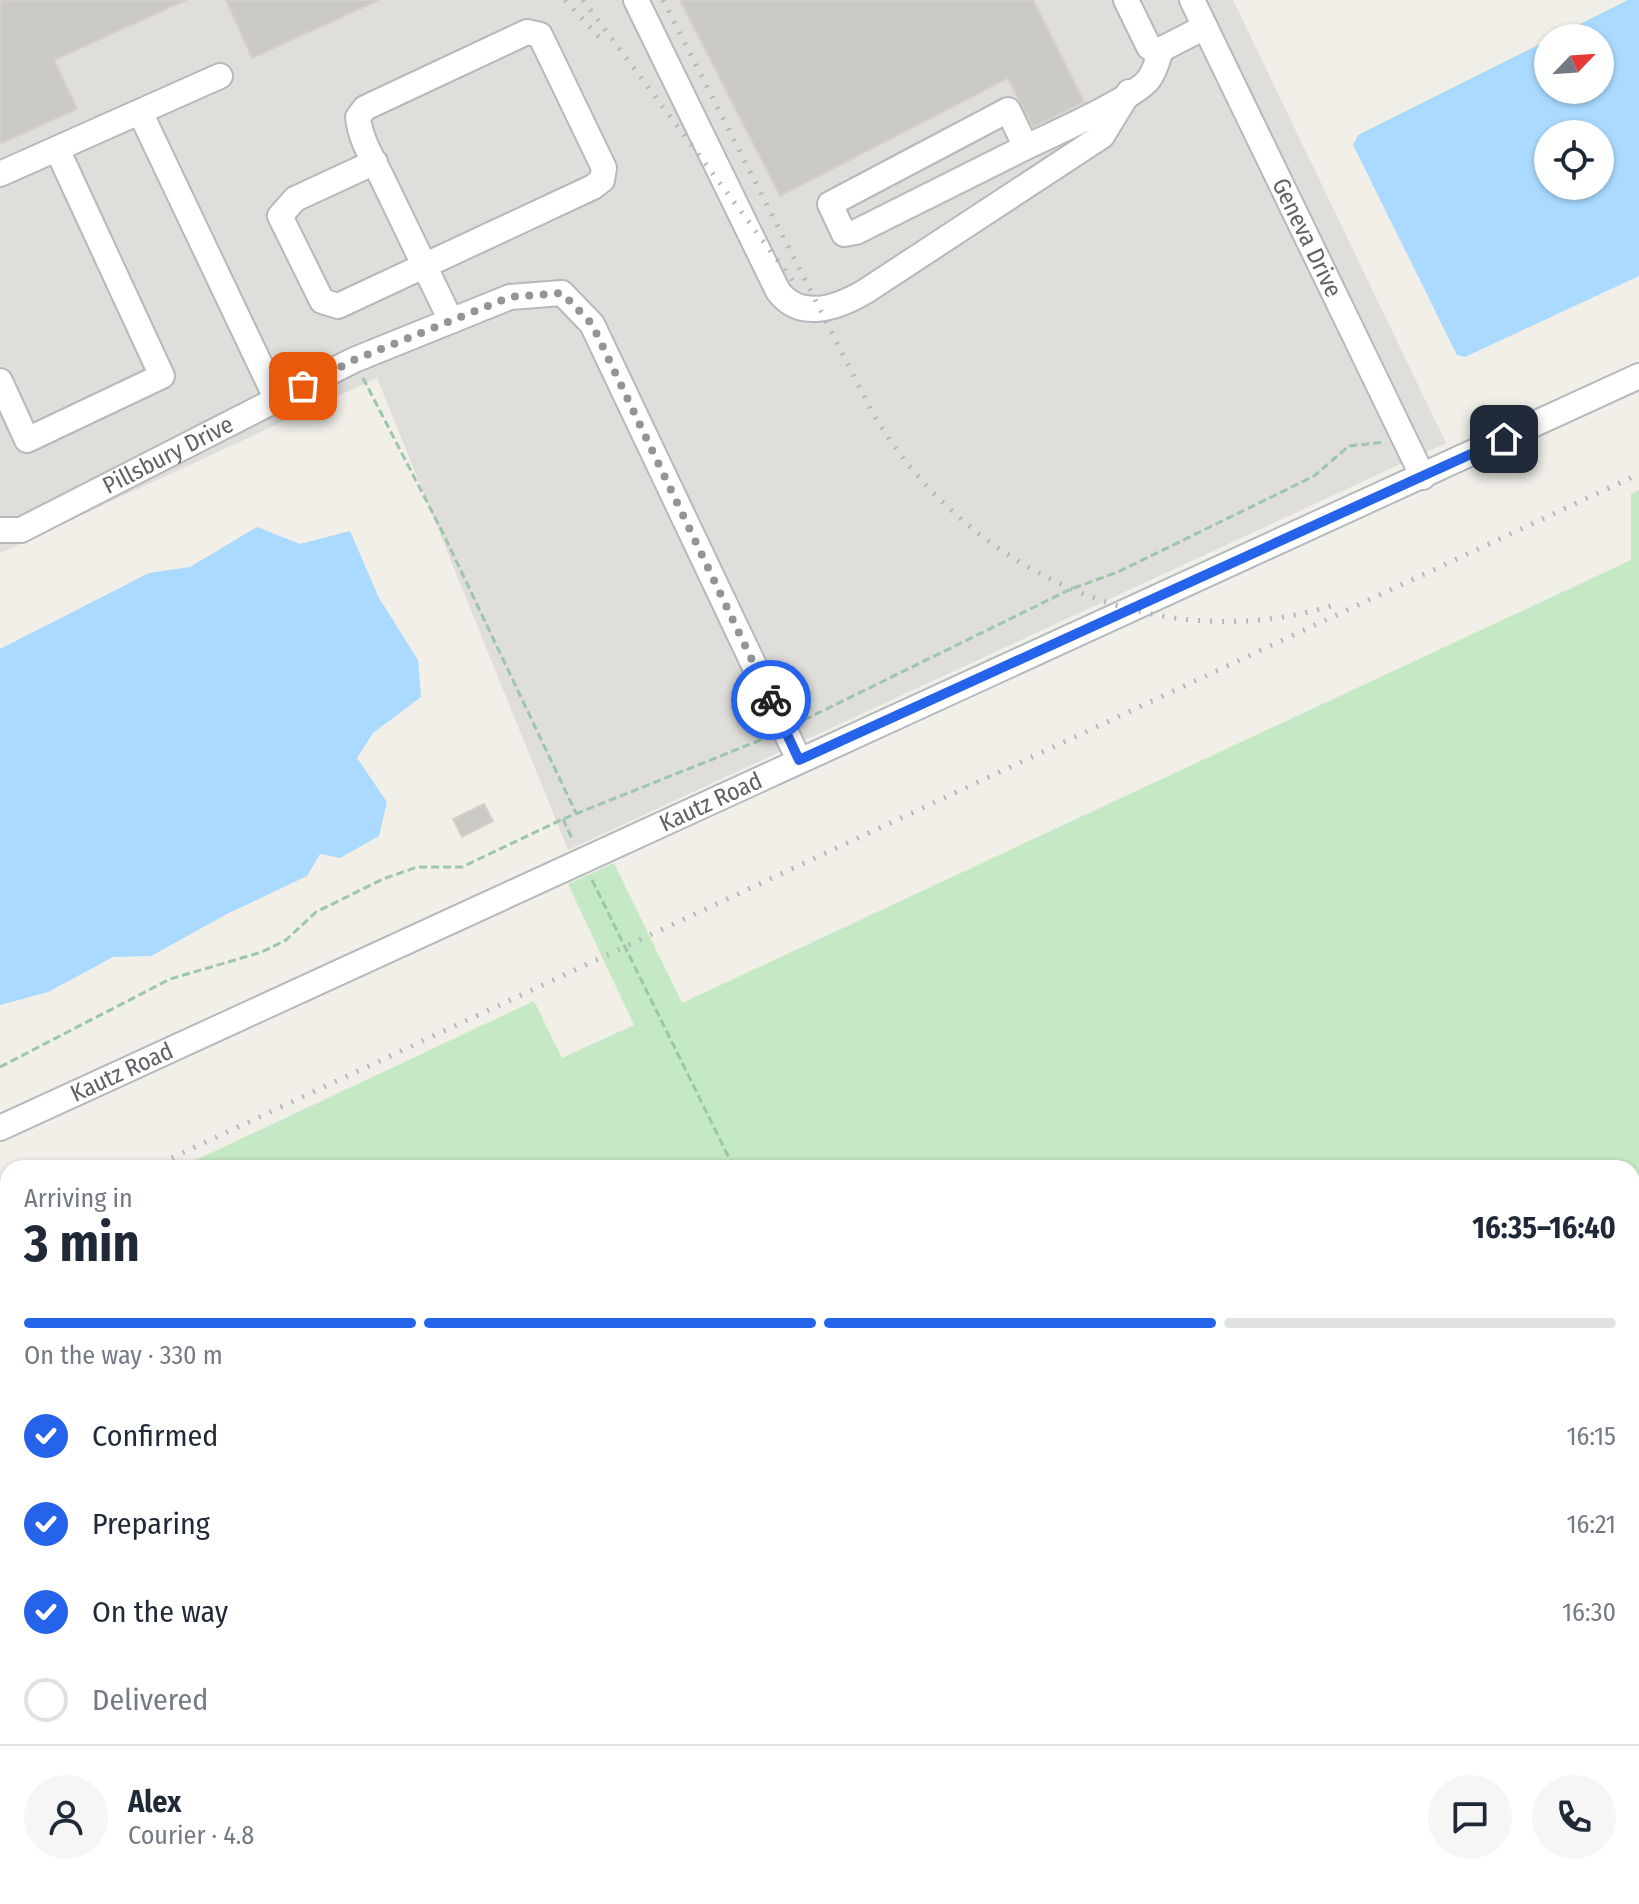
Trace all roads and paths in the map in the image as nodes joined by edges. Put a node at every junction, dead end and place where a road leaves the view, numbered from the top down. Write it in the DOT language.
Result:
graph roads {
  1 [pos="636,0"];
  2 [pos="1126,0"];
  3 [pos="1192,0"];
  4 [pos="1205,27"];
  5 [pos="1161,50"];
  6 [pos="220,76"];
  7 [pos="1129,92"];
  8 [pos="140,112"];
  9 [pos="1026,147"];
  10 [pos="57,149"];
  11 [pos="375,162"];
  12 [pos="0,174"];
  13 [pos="425,267"];
  14 [pos="451,321"];
  15 [pos="354,360"];
  16 [pos="1639,376"];
  17 [pos="0,381"];
  18 [pos="277,400"];
  19 [pos="1404,440"];
  20 [pos="1423,477"];
  21 [pos="0,530"];
  22 [pos="784,729"];
  23 [pos="799,760"];
  24 [pos="577,814"];
  25 [pos="563,819"];
  26 [pos="582,858"];
  27 [pos="0,1067"];
  28 [pos="0,1128"];
  29 [pos="730,1160"];
  1 -- 7 [label="street"];
  2 -- 5 [label="street"];
  3 -- 4 [label="street, Geneva Drive"];
  4 -- 5 [label="street"];
  4 -- 19 [label="street, Geneva Drive"];
  5 -- 7 [label="street"];
  6 -- 8 [label="street"];
  7 -- 9 [label="street"];
  8 -- 10 [label="street"];
  8 -- 18 [label="street"];
  9 -- 9 [label="street"];
  10 -- 12 [label="street"];
  10 -- 17 [label="street"];
  11 -- 13 [label="street"];
  11 -- 13 [label="street"];
  11 -- 13 [label="street"];
  13 -- 14 [label="street"];
  14 -- 15 [label="street, Pillsbury Drive"];
  14 -- 22 [label="street, Pillsbury Drive"];
  15 -- 18 [label="street, Pillsbury Drive"];
  15 -- 24 [label="path"];
  16 -- 20 [label="street, Kautz Road"];
  18 -- 21 [label="street, Pillsbury Drive"];
  19 -- 20 [label="street, Geneva Drive"];
  19 -- 22 [label="path"];
  20 -- 23 [label="street, Kautz Road"];
  22 -- 23 [label="street, Pillsbury Drive"];
  22 -- 24 [label="path"];
  23 -- 26 [label="street, Kautz Road"];
  24 -- 25 [label="path"];
  25 -- 26 [label="path"];
  25 -- 27 [label="path"];
  26 -- 28 [label="street, Kautz Road"];
  26 -- 29 [label="path"];
}
